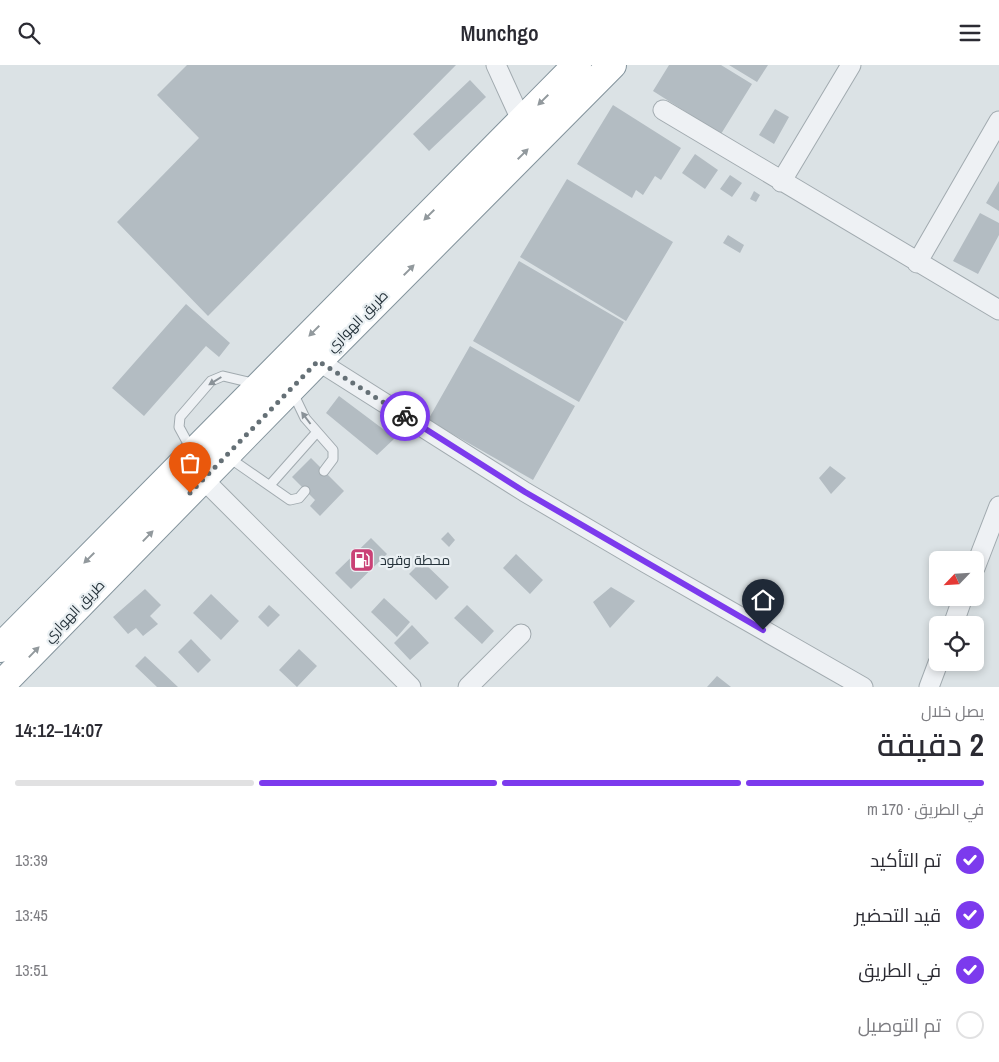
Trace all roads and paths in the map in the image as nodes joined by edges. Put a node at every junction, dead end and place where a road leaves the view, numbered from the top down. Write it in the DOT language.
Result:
graph roads {
  1 [pos="496,65"];
  2 [pos="577,65"];
  3 [pos="612,65"];
  4 [pos="851,65"];
  5 [pos="663,111"];
  6 [pos="522,121"];
  7 [pos="999,121"];
  8 [pos="781,182"];
  9 [pos="917,263"];
  10 [pos="999,310"];
  11 [pos="318,361"];
  12 [pos="261,385"];
  13 [pos="292,388"];
  14 [pos="317,432"];
  15 [pos="193,453"];
  16 [pos="226,456"];
  17 [pos="324,471"];
  18 [pos="203,479"];
  19 [pos="270,485"];
  20 [pos="306,491"];
  21 [pos="999,506"];
  22 [pos="982,551"];
  23 [pos="521,634"];
  24 [pos="0,648"];
  25 [pos="935,671"];
  26 [pos="0,687"];
  27 [pos="411,687"];
  28 [pos="468,687"];
  29 [pos="863,687"];
  30 [pos="929,687"];
  1 -- 6 [label="street"];
  2 -- 6 [label="highway, طريق الهواري, one-way"];
  11 -- 3 [label="highway, طريق الهواري, one-way"];
  4 -- 8 [label="street"];
  5 -- 8 [label="street"];
  6 -- 12 [label="highway, طريق الهواري, one-way"];
  7 -- 9 [label="street"];
  8 -- 9 [label="street"];
  9 -- 10 [label="street"];
  11 -- 13 [label="highway, طريق الهواري"];
  11 -- 29 [label="street"];
  12 -- 15 [label="highway, طريق الهواري"];
  12 -- 15 [label="lane, one-way"];
  14 -- 13 [label="lane, one-way"];
  13 -- 16 [label="highway, طريق الهواري"];
  14 -- 17 [label="lane"];
  14 -- 19 [label="lane"];
  15 -- 24 [label="highway, طريق الهواري, one-way"];
  16 -- 18 [label="highway, طريق الهواري"];
  16 -- 19 [label="lane"];
  26 -- 18 [label="highway, طريق الهواري, one-way"];
  18 -- 27 [label="street"];
  19 -- 20 [label="lane"];
  21 -- 22 [label="street"];
  23 -- 28 [label="street"];
  25 -- 30 [label="street"];
}
